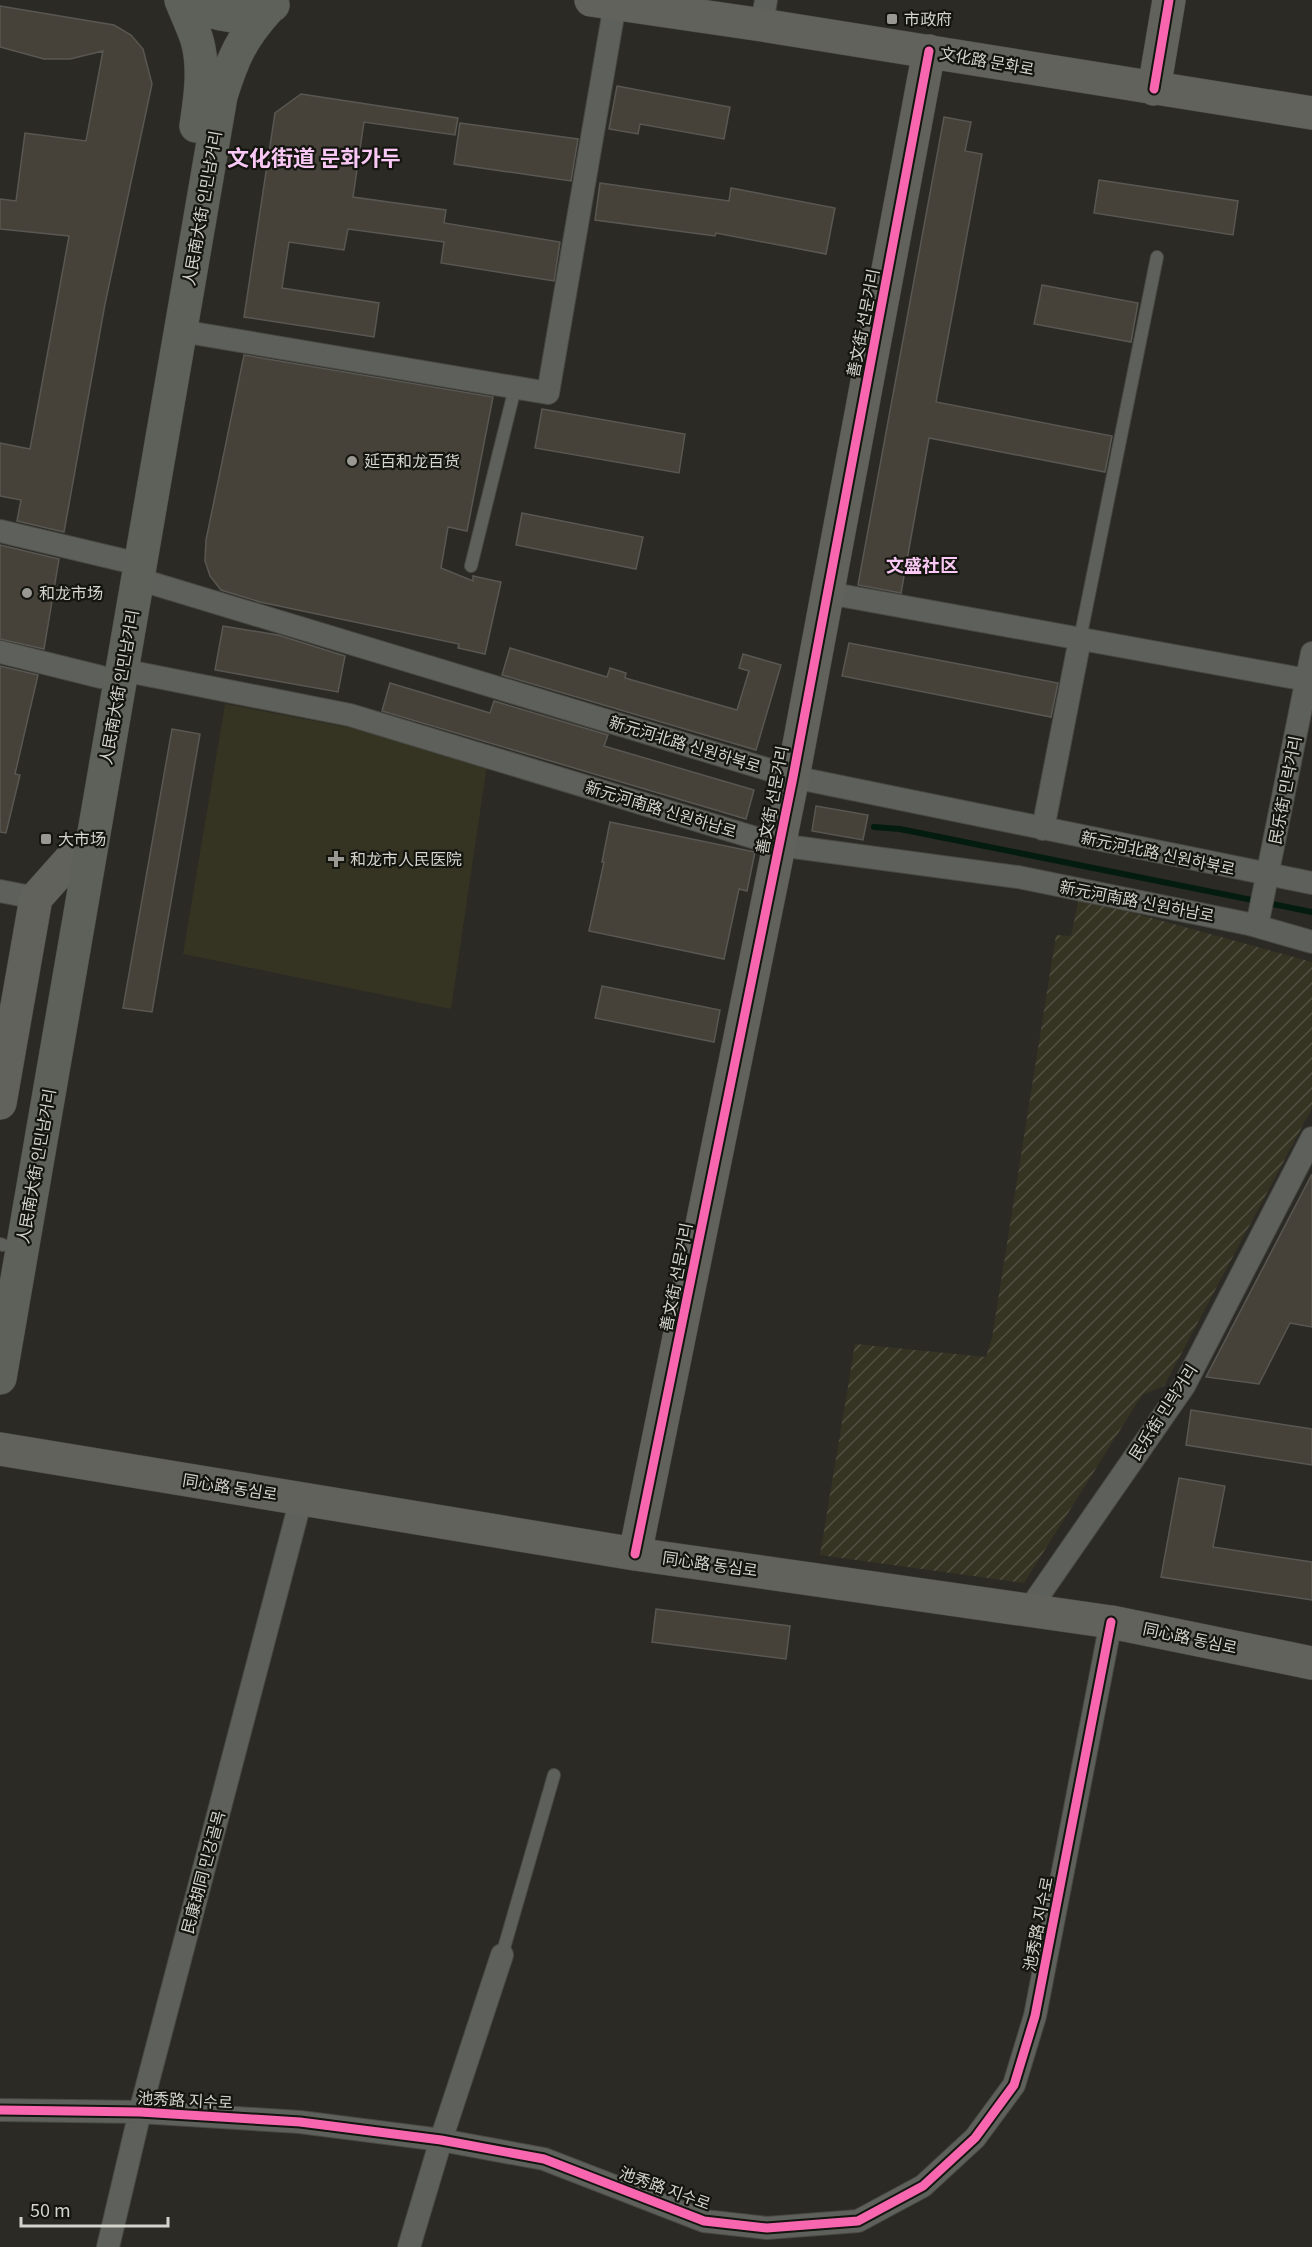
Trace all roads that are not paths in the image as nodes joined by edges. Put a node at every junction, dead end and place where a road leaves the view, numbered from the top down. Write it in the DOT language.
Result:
graph roads {
  1 [pos="181,0"];
  2 [pos="189,0"];
  3 [pos="1169,0"];
  4 [pos="603,2"];
  5 [pos="274,4"];
  6 [pos="680,6"];
  7 [pos="764,12"];
  8 [pos="929,51"];
  9 [pos="1154,89"];
  10 [pos="1312,113"];
  11 [pos="1157,257"];
  12 [pos="181,331"];
  13 [pos="515,388"];
  14 [pos="0,531"];
  15 [pos="471,566"];
  16 [pos="130,569"];
  17 [pos="828,593"];
  18 [pos="1080,639"];
  19 [pos="0,652"];
  20 [pos="1312,653"];
  21 [pos="112,673"];
  22 [pos="1307,680"];
  23 [pos="793,777"];
  24 [pos="1043,829"];
  25 [pos="779,845"];
  26 [pos="69,861"];
  27 [pos="1267,882"];
  28 [pos="1312,883"];
  29 [pos="0,891"];
  30 [pos="36,898"];
  31 [pos="1258,921"];
  32 [pos="1312,942"];
  33 [pos="0,1103"];
  34 [pos="1312,1138"];
  35 [pos="1,1250"];
  36 [pos="0,1378"];
  37 [pos="0,1449"];
  38 [pos="301,1499"];
  39 [pos="635,1554"];
  40 [pos="1028,1611"];
  41 [pos="1111,1622"];
  42 [pos="1312,1663"];
  43 [pos="554,1775"];
  44 [pos="502,1955"];
  45 [pos="0,2110"];
  46 [pos="140,2112"];
  47 [pos="441,2140"];
  48 [pos="108,2247"];
  49 [pos="409,2247"];
  1 -- 16 [label="main road, 人民南大街 인민남거리"];
  2 -- 5 [label="main road"];
  3 -- 9 [label="street"];
  4 -- 6 [label="street, 文化路 문화로"];
  4 -- 13 [label="street"];
  5 -- 12 [label="main road, 人民南大街 인민남거리"];
  6 -- 7 [label="street, 文化路 문화로"];
  7 -- 8 [label="street, 文化路 문화로"];
  8 -- 9 [label="street, 文化路 문화로"];
  8 -- 17 [label="street, 善文街 선문거리"];
  9 -- 10 [label="street, 文化路 문화로"];
  11 -- 18 [label="lane"];
  12 -- 13 [label="street"];
  12 -- 16 [label="main road, 人民南大街 인민남거리"];
  13 -- 15 [label="lane"];
  14 -- 16 [label="street, 新元河北路 신원하북로"];
  16 -- 21 [label="main road, 人民南大街 인민남거리"];
  16 -- 23 [label="street, 新元河北路 신원하북로"];
  17 -- 18 [label="street"];
  17 -- 23 [label="street, 善文街 선문거리"];
  18 -- 22 [label="street"];
  18 -- 24 [label="street"];
  19 -- 21 [label="street, 新元河南路 신원하남로"];
  20 -- 22 [label="street, 民乐街 민락거리"];
  21 -- 25 [label="street, 新元河南路 신원하남로"];
  21 -- 26 [label="main road, 人民南大街 인민남거리"];
  21 -- 36 [label="main road, 人民南大街 인민남거리"];
  22 -- 27 [label="street, 民乐街 민락거리"];
  23 -- 24 [label="street, 新元河北路 신원하북로"];
  23 -- 25 [label="street, 善文街 선문거리"];
  24 -- 27 [label="street, 新元河北路 신원하북로"];
  25 -- 31 [label="street, 新元河南路 신원하남로"];
  25 -- 39 [label="street, 善文街 선문거리"];
  26 -- 30 [label="street"];
  26 -- 35 [label="main road, 人民南大街 인민남거리"];
  27 -- 28 [label="street, 新元河北路 신원하북로"];
  27 -- 31 [label="street, 民乐街 민락거리"];
  29 -- 30 [label="street"];
  30 -- 33 [label="street"];
  31 -- 32 [label="street, 新元河南路 신원하남로"];
  34 -- 40 [label="street, 民乐街 민락거리"];
  37 -- 38 [label="street, 同心路 동심로"];
  38 -- 39 [label="street, 同心路 동심로"];
  38 -- 46 [label="street, 民康胡同 민강골목"];
  39 -- 40 [label="street, 同心路 동심로"];
  40 -- 41 [label="street, 同心路 동심로"];
  41 -- 42 [label="street, 同心路 동심로"];
  41 -- 47 [label="street, 池秀路 지수로"];
  43 -- 44 [label="lane"];
  44 -- 47 [label="street"];
  45 -- 46 [label="street, 池秀路 지수로"];
  46 -- 47 [label="street, 池秀路 지수로"];
  46 -- 48 [label="street, 民康胡同 민강골목"];
  47 -- 49 [label="street"];
}
